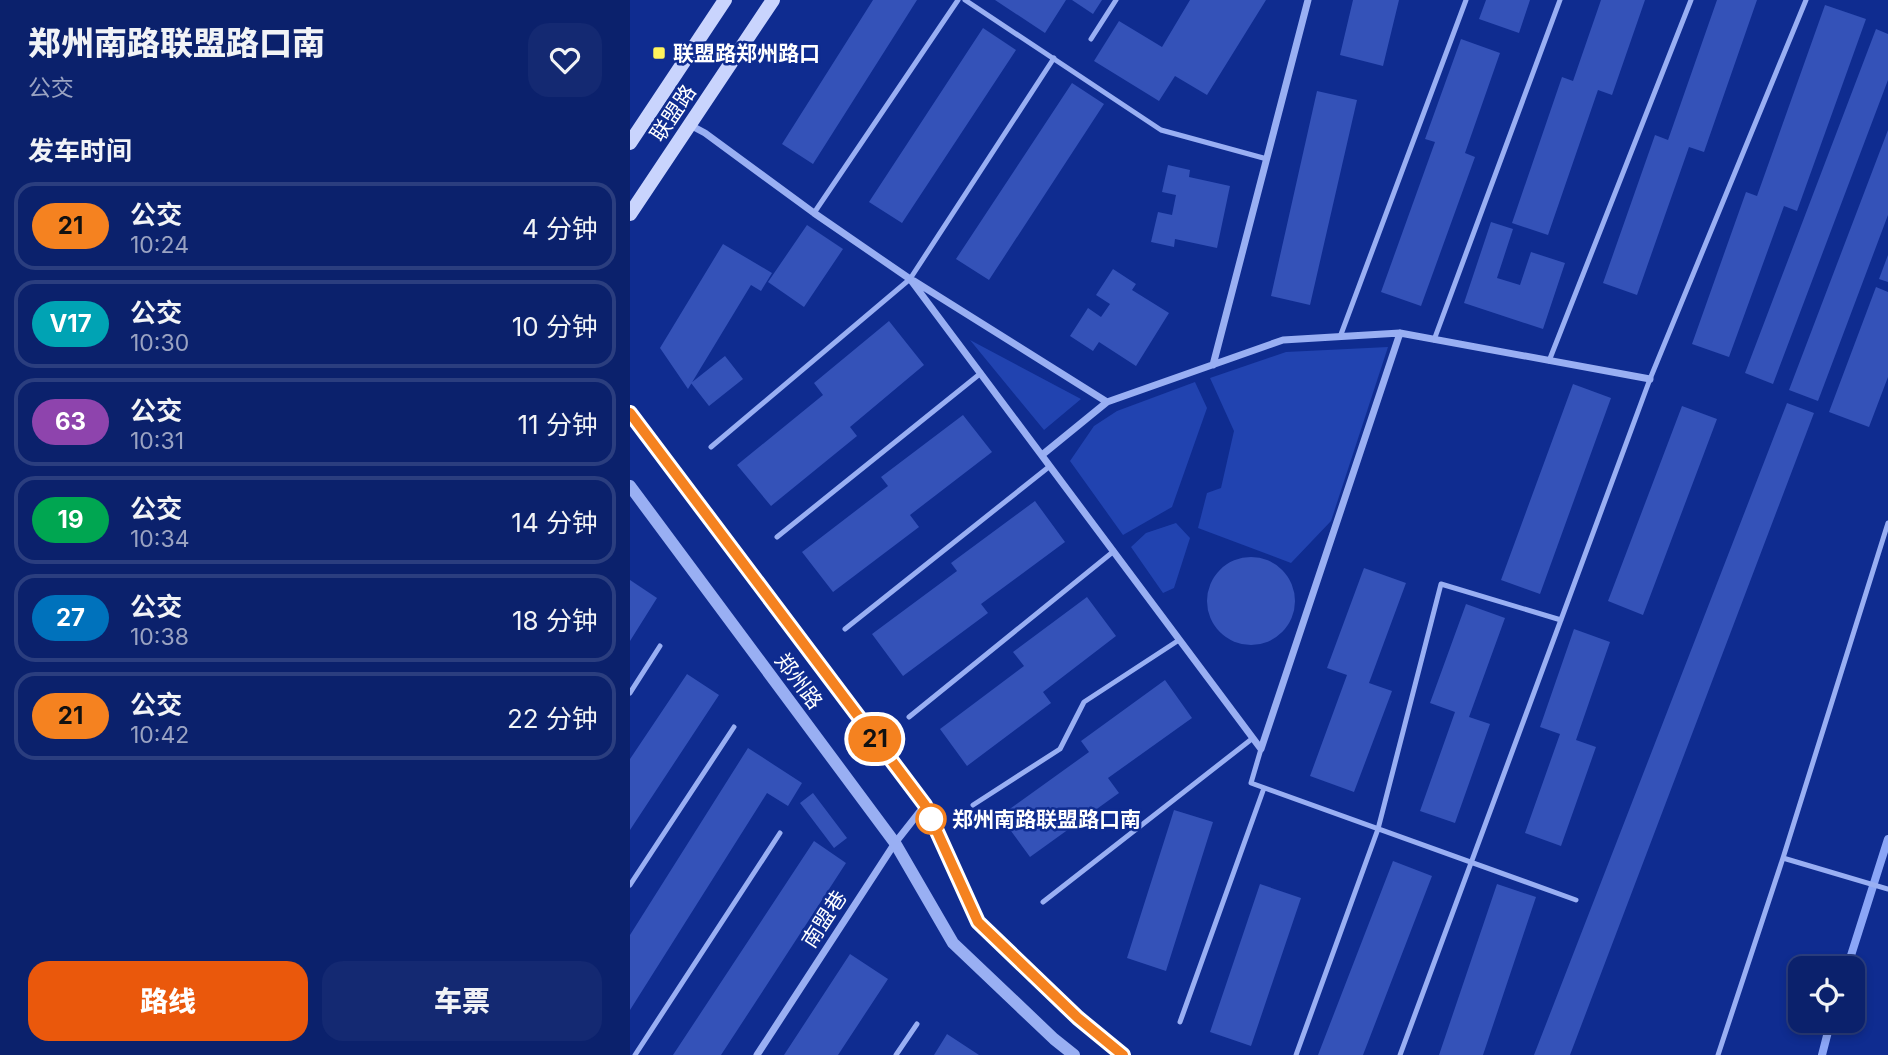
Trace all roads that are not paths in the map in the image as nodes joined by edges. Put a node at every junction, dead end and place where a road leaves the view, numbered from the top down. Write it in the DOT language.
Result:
graph roads {
  1 [pos="725,0"];
  2 [pos="773,0"];
  3 [pos="958,0"];
  4 [pos="965,0"];
  5 [pos="1116,0"];
  6 [pos="1308,0"];
  7 [pos="1466,0"];
  8 [pos="1560,0"];
  9 [pos="1690,0"];
  10 [pos="1806,0"];
  11 [pos="1091,38"];
  12 [pos="1054,58"];
  13 [pos="690,125"];
  14 [pos="630,143"];
  15 [pos="1266,159"];
  16 [pos="814,213"];
  17 [pos="630,214"];
  18 [pos="911,279"];
  19 [pos="1399,333"];
  20 [pos="1340,337"];
  21 [pos="1434,340"];
  22 [pos="1549,361"];
  23 [pos="1213,365"];
  24 [pos="981,373"];
  25 [pos="1650,379"];
  26 [pos="1107,402"];
  27 [pos="630,414"];
  28 [pos="712,447"];
  29 [pos="1042,455"];
  30 [pos="1050,466"];
  31 [pos="630,486"];
  32 [pos="1888,523"];
  33 [pos="777,537"];
  34 [pos="1114,551"];
  35 [pos="1561,620"];
  36 [pos="845,629"];
  37 [pos="1179,640"];
  38 [pos="660,646"];
  39 [pos="630,693"];
  40 [pos="909,717"];
  41 [pos="734,727"];
  42 [pos="1253,738"];
  43 [pos="1261,749"];
  44 [pos="1264,788"];
  45 [pos="925,805"];
  46 [pos="973,805"];
  47 [pos="1378,829"];
  48 [pos="780,833"];
  49 [pos="895,843"];
  50 [pos="1783,858"];
  51 [pos="1471,863"];
  52 [pos="630,885"];
  53 [pos="1888,888"];
  54 [pos="1576,900"];
  55 [pos="1044,902"];
  56 [pos="1180,1022"];
  57 [pos="917,1024"];
  58 [pos="635,1055"];
  59 [pos="757,1055"];
  60 [pos="896,1055"];
  61 [pos="1074,1055"];
  62 [pos="1123,1055"];
  63 [pos="1296,1055"];
  64 [pos="1401,1055"];
  65 [pos="1718,1055"];
  1 -- 14 [label="main road, 联盟路"];
  2 -- 13 [label="main road, 联盟路"];
  3 -- 16 [label="lane"];
  4 -- 12 [label="lane"];
  5 -- 11 [label="lane"];
  6 -- 15 [label="street"];
  7 -- 20 [label="lane"];
  8 -- 21 [label="lane"];
  9 -- 22 [label="lane"];
  10 -- 25 [label="lane"];
  12 -- 15 [label="lane"];
  12 -- 18 [label="lane"];
  13 -- 16 [label="street"];
  13 -- 17 [label="main road, 联盟路"];
  15 -- 23 [label="street"];
  16 -- 18 [label="street"];
  18 -- 24 [label="street"];
  18 -- 26 [label="street"];
  18 -- 28 [label="lane"];
  19 -- 20 [label="street"];
  19 -- 21 [label="street"];
  19 -- 43 [label="street"];
  20 -- 23 [label="street"];
  21 -- 22 [label="street"];
  22 -- 25 [label="street"];
  23 -- 26 [label="street"];
  24 -- 29 [label="street"];
  24 -- 33 [label="lane"];
  25 -- 35 [label="lane"];
  26 -- 29 [label="street"];
  27 -- 45 [label="street, 郑州路"];
  29 -- 30 [label="street"];
  30 -- 34 [label="street"];
  30 -- 36 [label="lane"];
  31 -- 49 [label="street, 郑州路"];
  32 -- 50 [label="lane"];
  34 -- 37 [label="street"];
  34 -- 40 [label="lane"];
  35 -- 47 [label="lane"];
  35 -- 51 [label="lane"];
  37 -- 42 [label="street"];
  37 -- 46 [label="lane"];
  38 -- 39 [label="lane"];
  41 -- 52 [label="lane"];
  42 -- 43 [label="street"];
  42 -- 55 [label="lane"];
  43 -- 44 [label="lane"];
  44 -- 47 [label="lane"];
  44 -- 56 [label="lane"];
  45 -- 49 [label="street, 南盟巷"];
  45 -- 62 [label="street, 郑州路"];
  47 -- 51 [label="lane"];
  47 -- 63 [label="lane"];
  48 -- 58 [label="lane"];
  49 -- 59 [label="street, 南盟巷"];
  49 -- 61 [label="street, 郑州路"];
  50 -- 53 [label="lane"];
  50 -- 65 [label="lane"];
  51 -- 54 [label="lane"];
  51 -- 64 [label="lane"];
  57 -- 60 [label="lane"];
}
